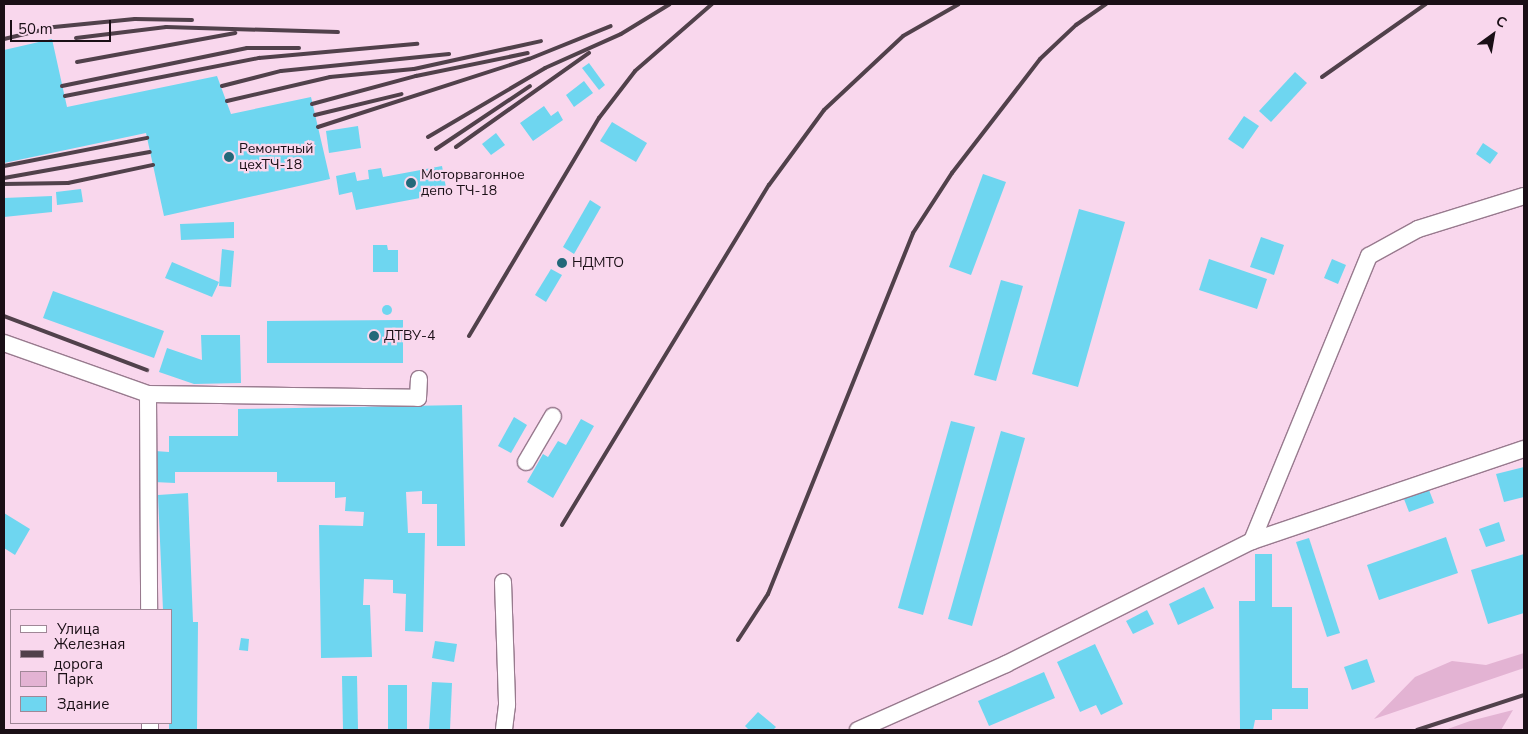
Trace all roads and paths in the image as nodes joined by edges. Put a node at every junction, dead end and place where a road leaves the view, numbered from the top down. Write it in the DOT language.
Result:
graph roads {
  1 [pos="1524,196"];
  2 [pos="4,343"];
  3 [pos="419,379"];
  4 [pos="148,394"];
  5 [pos="553,416"];
  6 [pos="1524,449"];
  7 [pos="526,462"];
  8 [pos="1252,541"];
  9 [pos="502,582"];
  10 [pos="149,609"];
  11 [pos="504,730"];
  12 [pos="858,730"];
  1 -- 8 [label="street"];
  2 -- 4 [label="street"];
  3 -- 4 [label="street"];
  4 -- 10 [label="street"];
  5 -- 7 [label="street"];
  6 -- 8 [label="street"];
  8 -- 12 [label="street"];
  9 -- 11 [label="street"];
}
